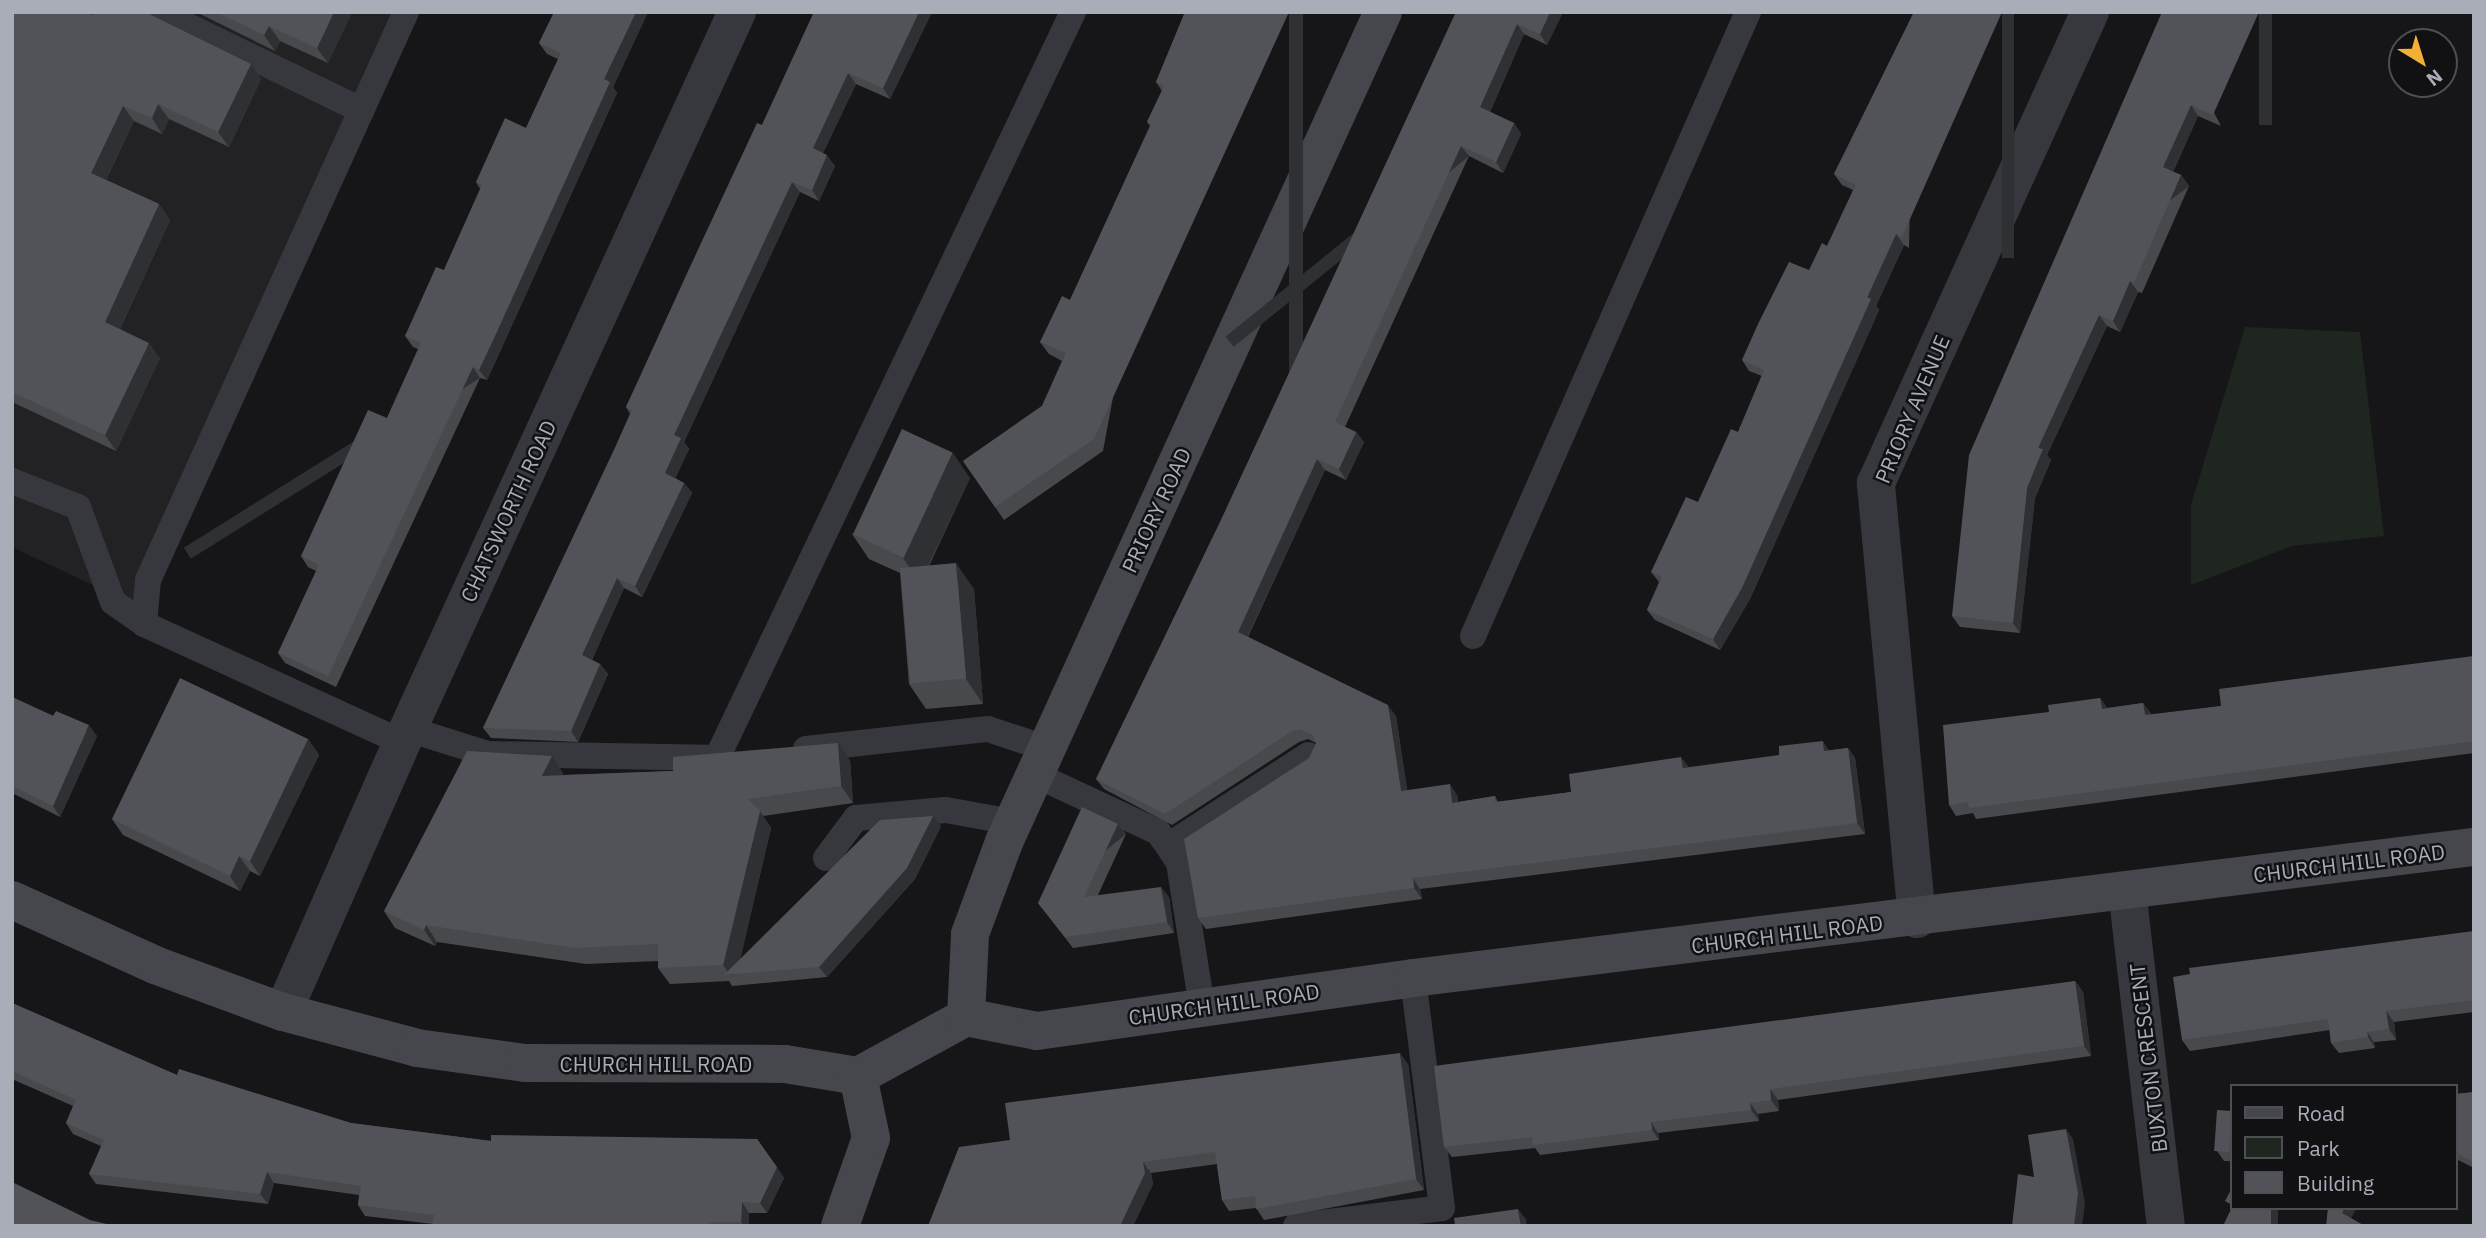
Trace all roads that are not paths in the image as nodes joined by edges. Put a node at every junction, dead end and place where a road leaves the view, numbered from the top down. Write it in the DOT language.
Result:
graph roads {
  1 [pos="159,12"];
  2 [pos="406,12"];
  3 [pos="737,12"];
  4 [pos="1073,12"];
  5 [pos="1383,12"];
  6 [pos="1748,12"];
  7 [pos="2090,12"];
  8 [pos="361,110"];
  9 [pos="12,481"];
  10 [pos="144,624"];
  11 [pos="1473,636"];
  12 [pos="405,736"];
  13 [pos="784,751"];
  14 [pos="744,755"];
  15 [pos="1308,755"];
  16 [pos="717,758"];
  17 [pos="1039,761"];
  18 [pos="1012,822"];
  19 [pos="1168,846"];
  20 [pos="2474,848"];
  21 [pos="826,858"];
  22 [pos="2127,890"];
  23 [pos="12,900"];
  24 [pos="1917,919"];
  25 [pos="1413,978"];
  26 [pos="1202,1006"];
  27 [pos="283,1012"];
  28 [pos="966,1017"];
  29 [pos="858,1076"];
  30 [pos="840,1226"];
  31 [pos="1296,1226"];
  32 [pos="2166,1226"];
  1 -- 8 [label="lane"];
  2 -- 8 [label="lane"];
  3 -- 12 [label="street, CHATSWORTH ROAD"];
  4 -- 16 [label="lane"];
  5 -- 17 [label="street, PRIORY ROAD"];
  6 -- 11 [label="lane"];
  7 -- 24 [label="street, PRIORY AVENUE"];
  8 -- 10 [label="lane"];
  9 -- 10 [label="lane"];
  10 -- 12 [label="lane"];
  12 -- 16 [label="lane"];
  12 -- 27 [label="street, CHATSWORTH ROAD"];
  13 -- 17 [label="lane"];
  14 -- 16 [label="lane"];
  15 -- 19 [label="lane"];
  17 -- 18 [label="street, PRIORY ROAD"];
  17 -- 19 [label="lane"];
  18 -- 21 [label="lane"];
  18 -- 28 [label="street, PRIORY ROAD"];
  19 -- 26 [label="lane"];
  20 -- 22 [label="street, CHURCH HILL ROAD"];
  22 -- 24 [label="street, CHURCH HILL ROAD"];
  22 -- 32 [label="street, BUXTON CRESCENT"];
  23 -- 27 [label="street, CHURCH HILL ROAD"];
  24 -- 25 [label="street, CHURCH HILL ROAD"];
  25 -- 26 [label="street, CHURCH HILL ROAD"];
  25 -- 31 [label="lane"];
  26 -- 28 [label="street, CHURCH HILL ROAD"];
  27 -- 29 [label="street, CHURCH HILL ROAD"];
  28 -- 29 [label="street"];
  29 -- 30 [label="street"];
}
